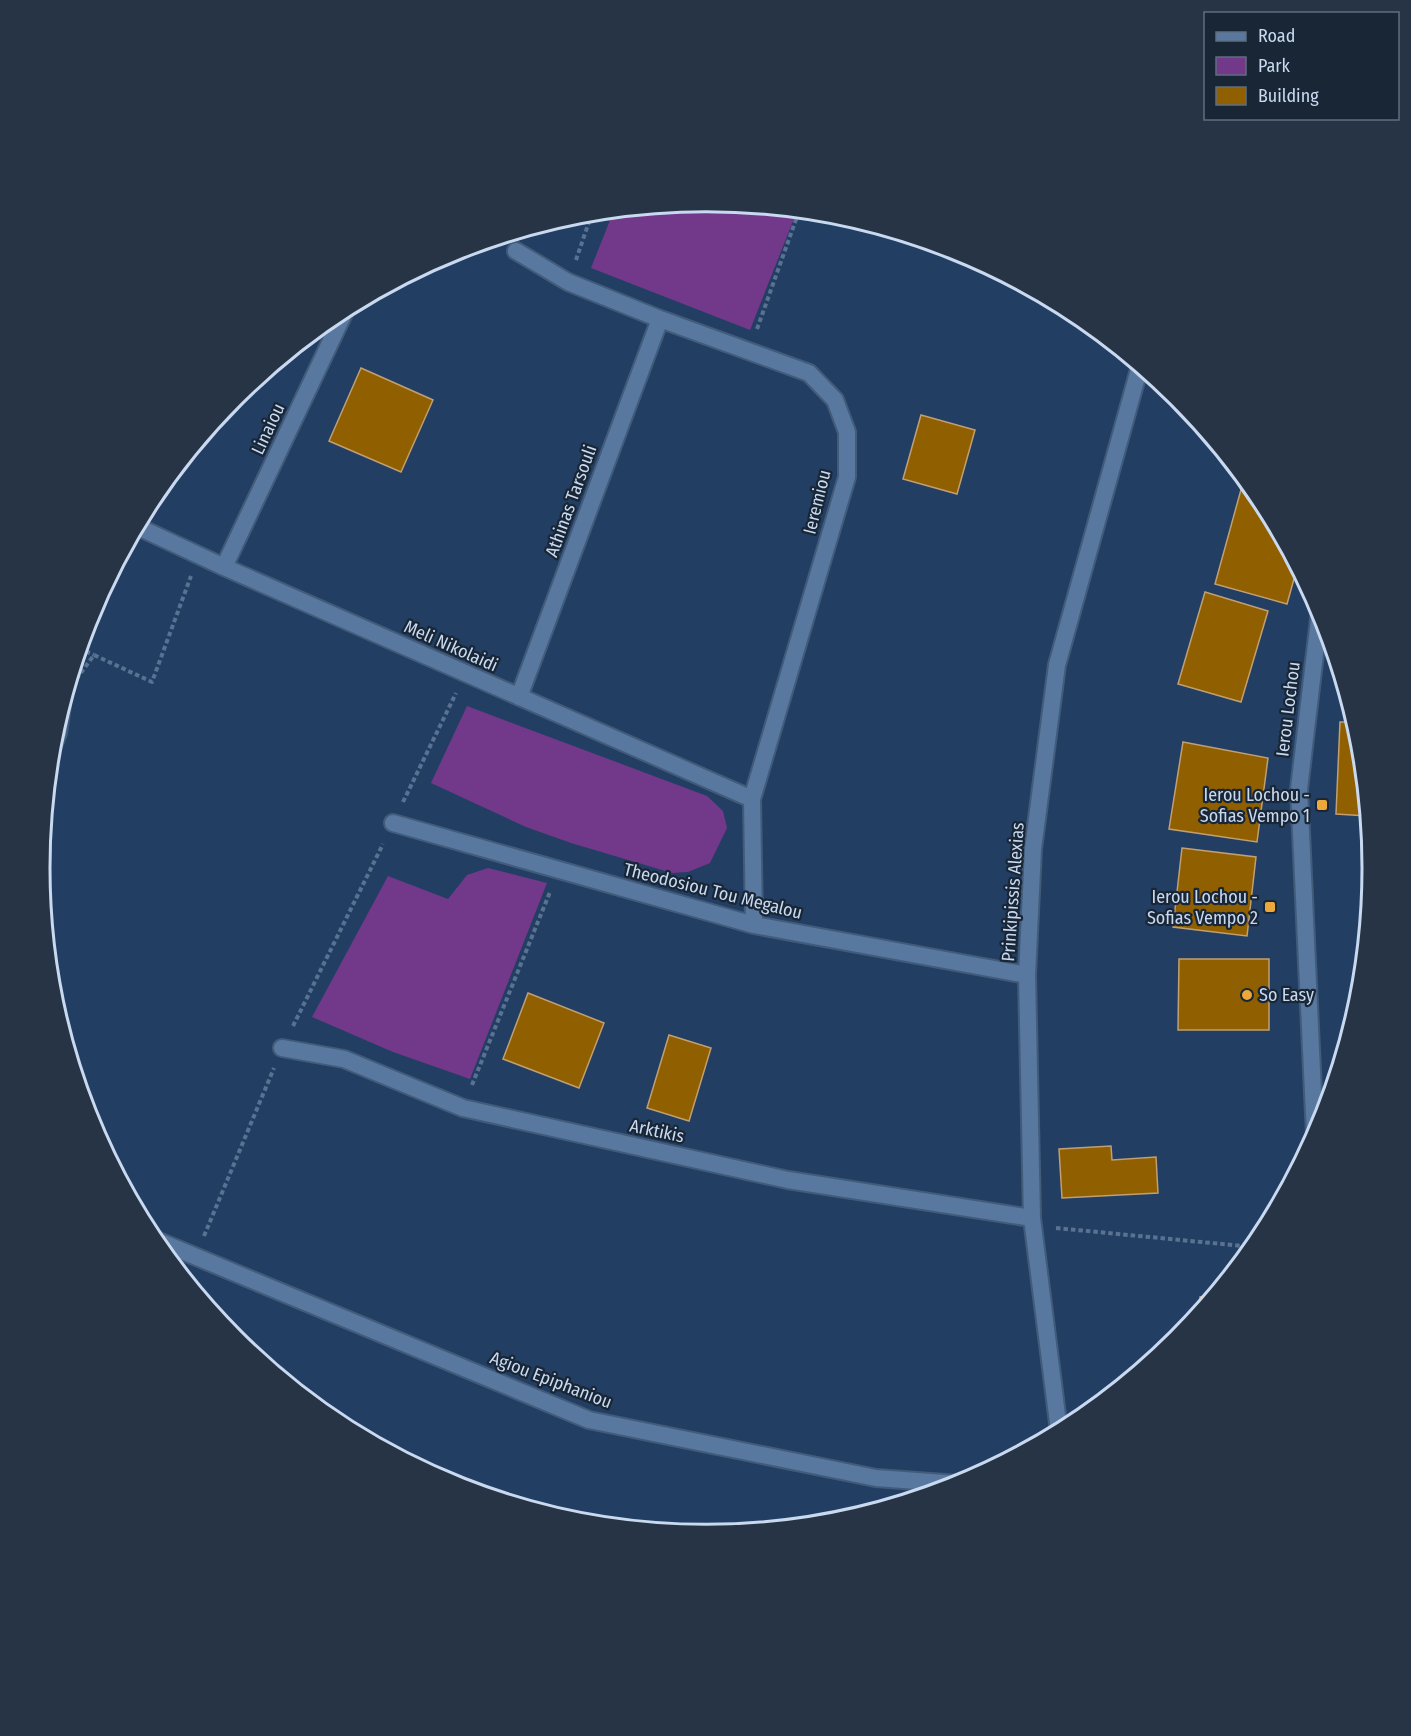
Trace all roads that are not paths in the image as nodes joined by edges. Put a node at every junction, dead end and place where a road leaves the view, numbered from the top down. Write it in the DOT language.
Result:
graph roads {
  1 [pos="516,251"];
  2 [pos="660,319"];
  3 [pos="339,324"];
  4 [pos="1138,375"];
  5 [pos="144,530"];
  6 [pos="224,567"];
  7 [pos="1318,632"];
  8 [pos="519,697"];
  9 [pos="752,799"];
  10 [pos="393,824"];
  11 [pos="754,925"];
  12 [pos="1027,975"];
  13 [pos="282,1048"];
  14 [pos="1314,1114"];
  15 [pos="1033,1222"];
  16 [pos="170,1246"];
  17 [pos="1058,1421"];
  18 [pos="933,1483"];
  1 -- 2 [label="street, Ieremiou"];
  2 -- 8 [label="street, Athinas Tarsouli"];
  2 -- 9 [label="street, Ieremiou"];
  3 -- 6 [label="street, Linaiou"];
  4 -- 12 [label="street, Prinkipissis Alexias"];
  5 -- 6 [label="street, Meli Nikolaidi"];
  6 -- 8 [label="street, Meli Nikolaidi"];
  7 -- 14 [label="street, Ierou Lochou"];
  8 -- 9 [label="street, Meli Nikolaidi"];
  9 -- 11 [label="street, Ieremiou"];
  10 -- 11 [label="street, Theodosiou Tou Megalou"];
  11 -- 12 [label="street, Theodosiou Tou Megalou"];
  12 -- 15 [label="street, Prinkipissis Alexias"];
  13 -- 15 [label="street, Arktikis"];
  15 -- 17 [label="street, Prinkipissis Alexias"];
  16 -- 18 [label="street, Agiou Epiphaniou"];
}
